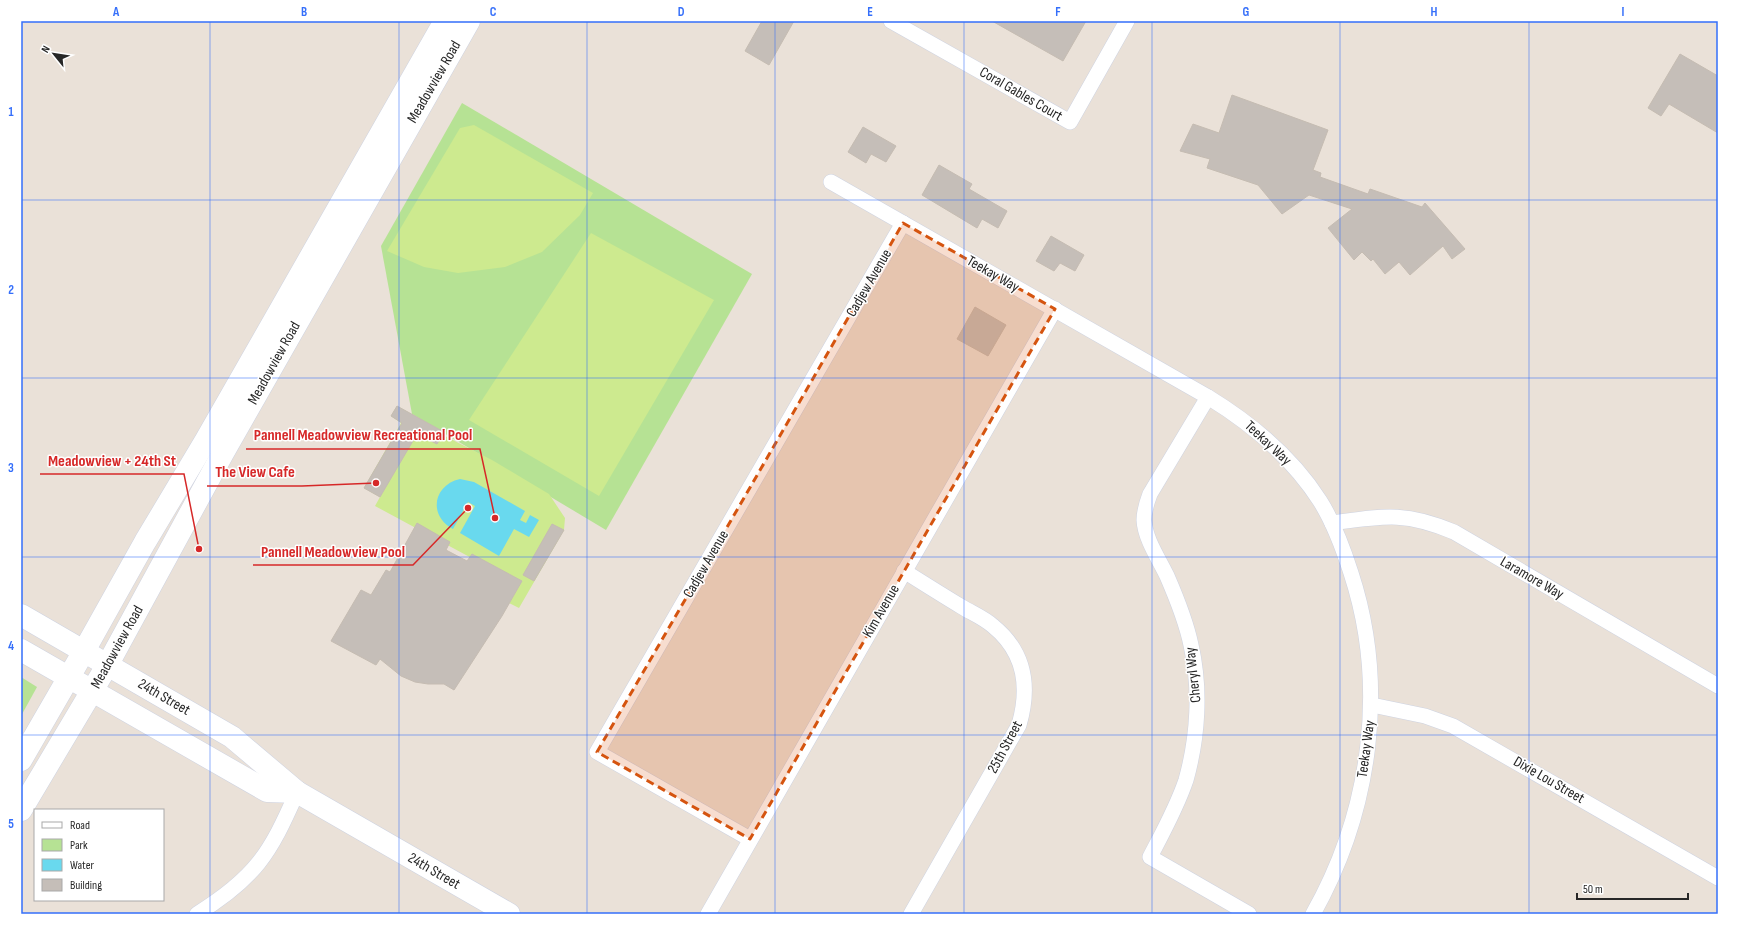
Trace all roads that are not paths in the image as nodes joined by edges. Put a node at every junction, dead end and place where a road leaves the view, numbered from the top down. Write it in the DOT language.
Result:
graph roads {
  1 [pos="445,21"];
  2 [pos="469,21"];
  3 [pos="891,21"];
  4 [pos="1127,21"];
  5 [pos="831,182"];
  6 [pos="903,223"];
  7 [pos="1055,309"];
  8 [pos="1208,396"];
  9 [pos="1332,523"];
  10 [pos="904,571"];
  11 [pos="21,615"];
  12 [pos="21,650"];
  13 [pos="84,652"];
  14 [pos="108,664"];
  15 [pos="69,677"];
  16 [pos="1718,686"];
  17 [pos="93,691"];
  18 [pos="1372,705"];
  19 [pos="21,760"];
  20 [pos="297,792"];
  21 [pos="21,810"];
  22 [pos="750,840"];
  23 [pos="1718,878"];
  24 [pos="196,914"];
  25 [pos="509,914"];
  26 [pos="708,914"];
  27 [pos="910,914"];
  28 [pos="1249,914"];
  29 [pos="1313,914"];
  1 -- 13 [label="main road, Meadowview Road"];
  2 -- 14 [label="main road, Meadowview Road"];
  3 -- 4 [label="street, Coral Gables Court"];
  5 -- 6 [label="street, Teekay Way"];
  6 -- 7 [label="street, Teekay Way"];
  6 -- 22 [label="street, Cadjew Avenue"];
  7 -- 8 [label="street, Teekay Way"];
  7 -- 10 [label="street, Kim Avenue"];
  8 -- 9 [label="street, Teekay Way"];
  8 -- 28 [label="street, Cheryl Way"];
  9 -- 16 [label="street, Laramore Way"];
  9 -- 18 [label="street, Teekay Way"];
  10 -- 22 [label="street, Kim Avenue"];
  10 -- 27 [label="street, 25th Street"];
  11 -- 13 [label="main road, 24th Street"];
  12 -- 15 [label="main road, 24th Street"];
  13 -- 14 [label="main road, 24th Street"];
  13 -- 15 [label="main road, Meadowview Road"];
  14 -- 17 [label="main road, Meadowview Road"];
  14 -- 20 [label="main road, 24th Street"];
  15 -- 17 [label="main road, 24th Street"];
  15 -- 19 [label="main road, Meadowview Road"];
  17 -- 20 [label="main road, 24th Street"];
  17 -- 21 [label="main road, Meadowview Road"];
  18 -- 23 [label="street, Dixie Lou Street"];
  18 -- 29 [label="street, Teekay Way"];
  20 -- 24 [label="street"];
  20 -- 25 [label="main road, 24th Street"];
  22 -- 26 [label="street, Kim Avenue"];
}
